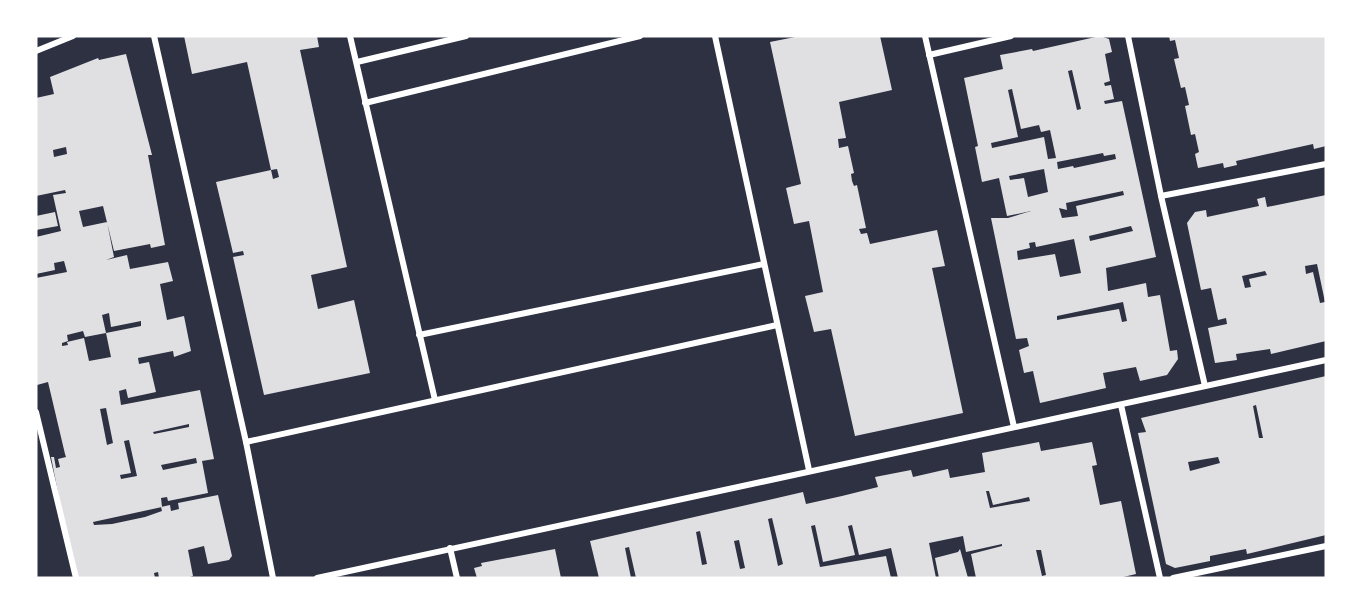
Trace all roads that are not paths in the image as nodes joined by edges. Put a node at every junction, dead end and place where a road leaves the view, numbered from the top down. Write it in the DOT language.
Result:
graph roads {
  1 [pos="73,36"];
  2 [pos="154,36"];
  3 [pos="350,36"];
  4 [pos="466,36"];
  5 [pos="640,36"];
  6 [pos="715,36"];
  7 [pos="925,36"];
  8 [pos="1011,36"];
  9 [pos="1128,36"];
  10 [pos="36,51"];
  11 [pos="929,55"];
  12 [pos="357,62"];
  13 [pos="365,103"];
  14 [pos="1326,164"];
  15 [pos="1161,196"];
  16 [pos="764,264"];
  17 [pos="777,325"];
  18 [pos="419,334"];
  19 [pos="1326,360"];
  20 [pos="1205,386"];
  21 [pos="435,400"];
  22 [pos="1121,405"];
  23 [pos="36,412"];
  24 [pos="1014,427"];
  25 [pos="246,442"];
  26 [pos="809,470"];
  27 [pos="1326,546"];
  28 [pos="450,548"];
  29 [pos="76,578"];
  30 [pos="273,578"];
  31 [pos="317,578"];
  32 [pos="457,578"];
  33 [pos="1160,578"];
  34 [pos="1173,578"];
  1 -- 10 [label="street"];
  2 -- 25 [label="street"];
  3 -- 12 [label="street"];
  4 -- 12 [label="street"];
  5 -- 13 [label="street"];
  6 -- 16 [label="street"];
  7 -- 11 [label="street"];
  8 -- 11 [label="street"];
  9 -- 15 [label="street"];
  11 -- 24 [label="street"];
  12 -- 13 [label="street"];
  13 -- 18 [label="street"];
  14 -- 15 [label="street"];
  15 -- 20 [label="street"];
  16 -- 17 [label="street"];
  16 -- 18 [label="street"];
  17 -- 21 [label="street"];
  17 -- 26 [label="street"];
  18 -- 21 [label="street"];
  19 -- 20 [label="street"];
  20 -- 22 [label="street"];
  21 -- 25 [label="street"];
  22 -- 24 [label="street"];
  22 -- 33 [label="street"];
  23 -- 29 [label="street"];
  24 -- 26 [label="street"];
  25 -- 30 [label="street"];
  26 -- 28 [label="street"];
  27 -- 34 [label="street"];
  28 -- 31 [label="street"];
  28 -- 32 [label="street"];
}
